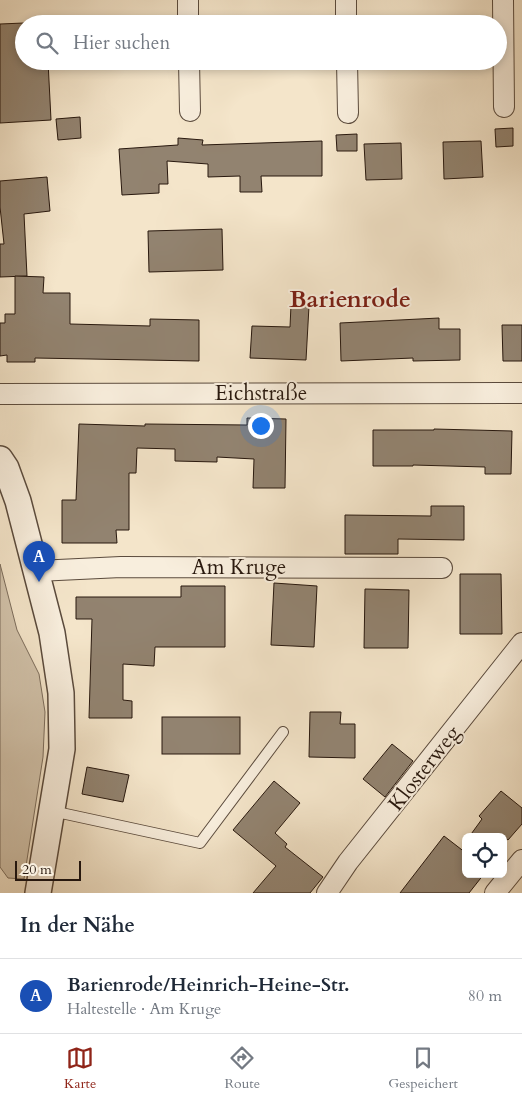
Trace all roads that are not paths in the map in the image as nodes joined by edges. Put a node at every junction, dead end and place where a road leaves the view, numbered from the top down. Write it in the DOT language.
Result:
graph roads {
  1 [pos="188,0"];
  2 [pos="346,0"];
  3 [pos="503,0"];
  4 [pos="188,15"];
  5 [pos="346,15"];
  6 [pos="503,15"];
  7 [pos="189,70"];
  8 [pos="347,70"];
  9 [pos="504,70"];
  10 [pos="504,107"];
  11 [pos="190,111"];
  12 [pos="348,113"];
  13 [pos="522,393"];
  14 [pos="0,394"];
  15 [pos="0,458"];
  16 [pos="442,568"];
  17 [pos="36,571"];
  18 [pos="522,643"];
  19 [pos="283,732"];
  20 [pos="52,811"];
  21 [pos="522,860"];
  22 [pos="38,893"];
  23 [pos="327,893"];
  24 [pos="496,893"];
  1 -- 4 [label="street"];
  2 -- 5 [label="street"];
  3 -- 6 [label="street"];
  7 -- 11 [label="street"];
  8 -- 12 [label="street"];
  9 -- 10 [label="street"];
  13 -- 14 [label="street, Eichstraße"];
  15 -- 17 [label="street"];
  16 -- 17 [label="street, Am Kruge"];
  17 -- 20 [label="street"];
  18 -- 23 [label="street, Klosterweg"];
  19 -- 20 [label="lane"];
  20 -- 22 [label="street"];
  21 -- 24 [label="street"];
}
